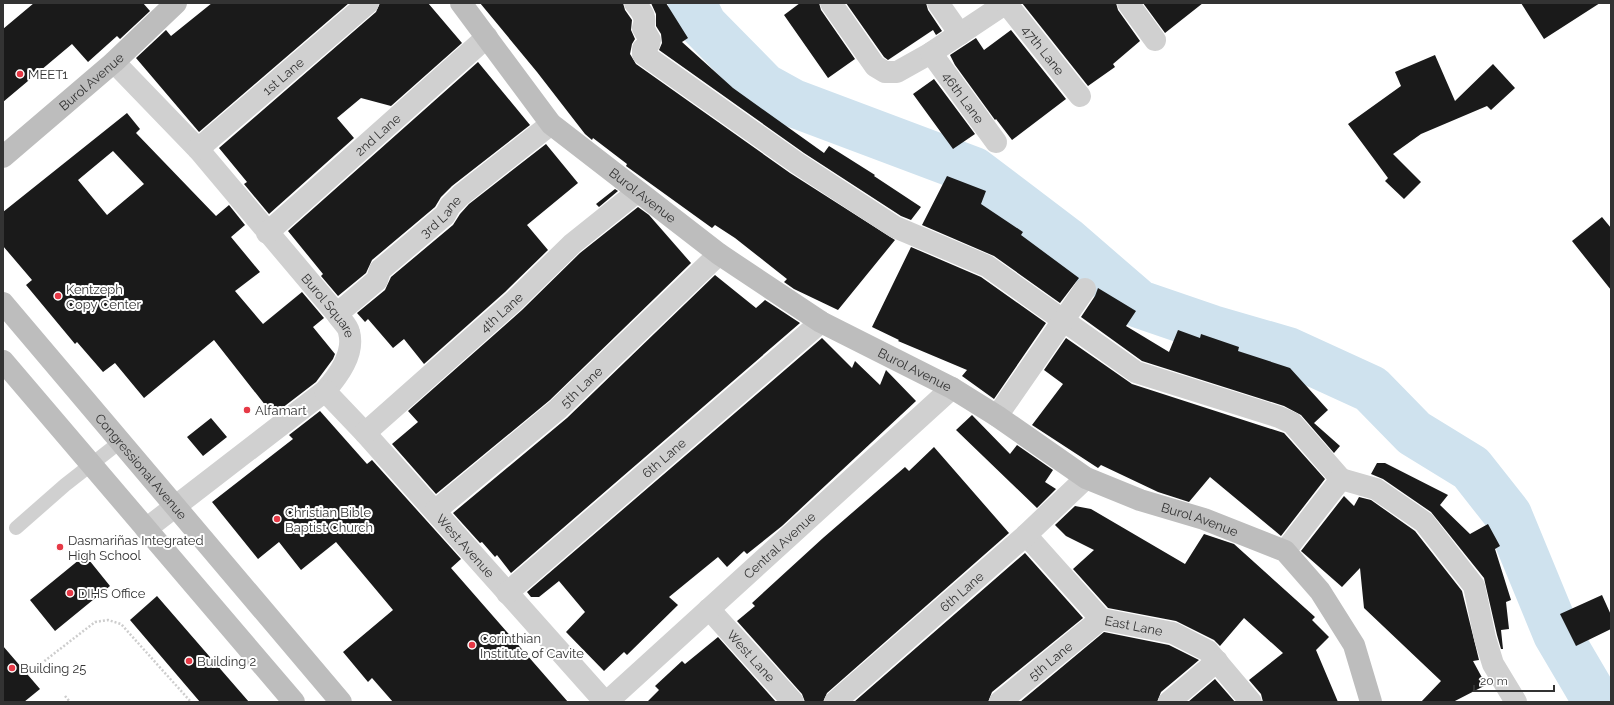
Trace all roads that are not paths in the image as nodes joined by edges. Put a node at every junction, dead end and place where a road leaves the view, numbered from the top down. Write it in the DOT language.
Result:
graph roads {
  1 [pos="176,3"];
  2 [pos="368,3"];
  3 [pos="461,3"];
  4 [pos="634,3"];
  5 [pos="831,3"];
  6 [pos="938,3"];
  7 [pos="1006,3"];
  8 [pos="1128,3"];
  9 [pos="960,34"];
  10 [pos="487,37"];
  11 [pos="1156,40"];
  12 [pos="931,53"];
  13 [pos="114,62"];
  14 [pos="1080,96"];
  15 [pos="551,124"];
  16 [pos="996,142"];
  17 [pos="198,149"];
  18 [pos="3,157"];
  19 [pos="637,192"];
  20 [pos="267,233"];
  21 [pos="719,254"];
  22 [pos="1086,288"];
  23 [pos="3,303"];
  24 [pos="337,314"];
  25 [pos="1063,321"];
  26 [pos="820,322"];
  27 [pos="3,361"];
  28 [pos="952,388"];
  29 [pos="325,391"];
  30 [pos="997,416"];
  31 [pos="366,433"];
  32 [pos="120,442"];
  33 [pos="91,465"];
  34 [pos="1086,478"];
  35 [pos="1341,479"];
  36 [pos="175,506"];
  37 [pos="435,511"];
  38 [pos="16,528"];
  39 [pos="146,529"];
  40 [pos="1026,535"];
  41 [pos="1285,551"];
  42 [pos="507,594"];
  43 [pos="710,609"];
  44 [pos="1101,619"];
  45 [pos="1217,661"];
  46 [pos="294,702"];
  47 [pos="341,702"];
  48 [pos="606,702"];
  49 [pos="793,702"];
  50 [pos="835,702"];
  51 [pos="1000,702"];
  52 [pos="1169,702"];
  53 [pos="1251,702"];
  54 [pos="1371,702"];
  55 [pos="1516,702"];
  1 -- 13 [label="street, Burol Avenue"];
  2 -- 17 [label="street, 1st Lane"];
  3 -- 10 [label="street, Burol Avenue"];
  4 -- 25 [label="street"];
  5 -- 12 [label="street"];
  6 -- 9 [label="street"];
  7 -- 9 [label="street"];
  7 -- 14 [label="street, 47th Lane"];
  8 -- 11 [label="street"];
  9 -- 12 [label="street"];
  10 -- 15 [label="street, Burol Avenue"];
  10 -- 20 [label="street, 2nd Lane"];
  12 -- 16 [label="street, 46th Lane"];
  13 -- 17 [label="street, Burol Square"];
  13 -- 18 [label="street, Burol Avenue"];
  15 -- 19 [label="street, Burol Avenue"];
  15 -- 24 [label="street, 3rd Lane"];
  17 -- 20 [label="street, Burol Square"];
  19 -- 21 [label="street, Burol Avenue"];
  19 -- 31 [label="street, 4th Lane"];
  20 -- 24 [label="street, Burol Square"];
  21 -- 26 [label="street, Burol Avenue"];
  21 -- 37 [label="street, 5th Lane"];
  22 -- 25 [label="street"];
  23 -- 32 [label="street, Congressional Avenue"];
  24 -- 29 [label="street, Burol Square"];
  25 -- 30 [label="street"];
  25 -- 35 [label="street"];
  26 -- 28 [label="street, Burol Avenue"];
  26 -- 42 [label="street, 6th Lane"];
  27 -- 33 [label="street"];
  28 -- 30 [label="street, Burol Avenue"];
  28 -- 43 [label="street, Central Avenue"];
  29 -- 31 [label="street, West Avenue"];
  29 -- 36 [label="street, Burol Square"];
  30 -- 34 [label="street, Burol Avenue"];
  31 -- 37 [label="street, West Avenue"];
  32 -- 33 [label="lane"];
  32 -- 36 [label="street, Congressional Avenue"];
  33 -- 38 [label="lane"];
  33 -- 39 [label="street"];
  34 -- 40 [label="street, 6th Lane"];
  34 -- 41 [label="street, Burol Avenue"];
  35 -- 41 [label="street"];
  35 -- 55 [label="street"];
  36 -- 39 [label="street, Burol Square"];
  36 -- 47 [label="street, Congressional Avenue"];
  37 -- 42 [label="street, West Avenue"];
  39 -- 46 [label="street"];
  40 -- 44 [label="street, East Lane"];
  40 -- 50 [label="street, 6th Lane"];
  41 -- 54 [label="street, Burol Avenue"];
  42 -- 48 [label="street, West Avenue"];
  43 -- 48 [label="street, Central Avenue"];
  43 -- 49 [label="street, West Lane"];
  44 -- 45 [label="street, East Lane"];
  44 -- 51 [label="street, 5th Lane"];
  45 -- 52 [label="street"];
  45 -- 53 [label="street, East Lane"];
}
